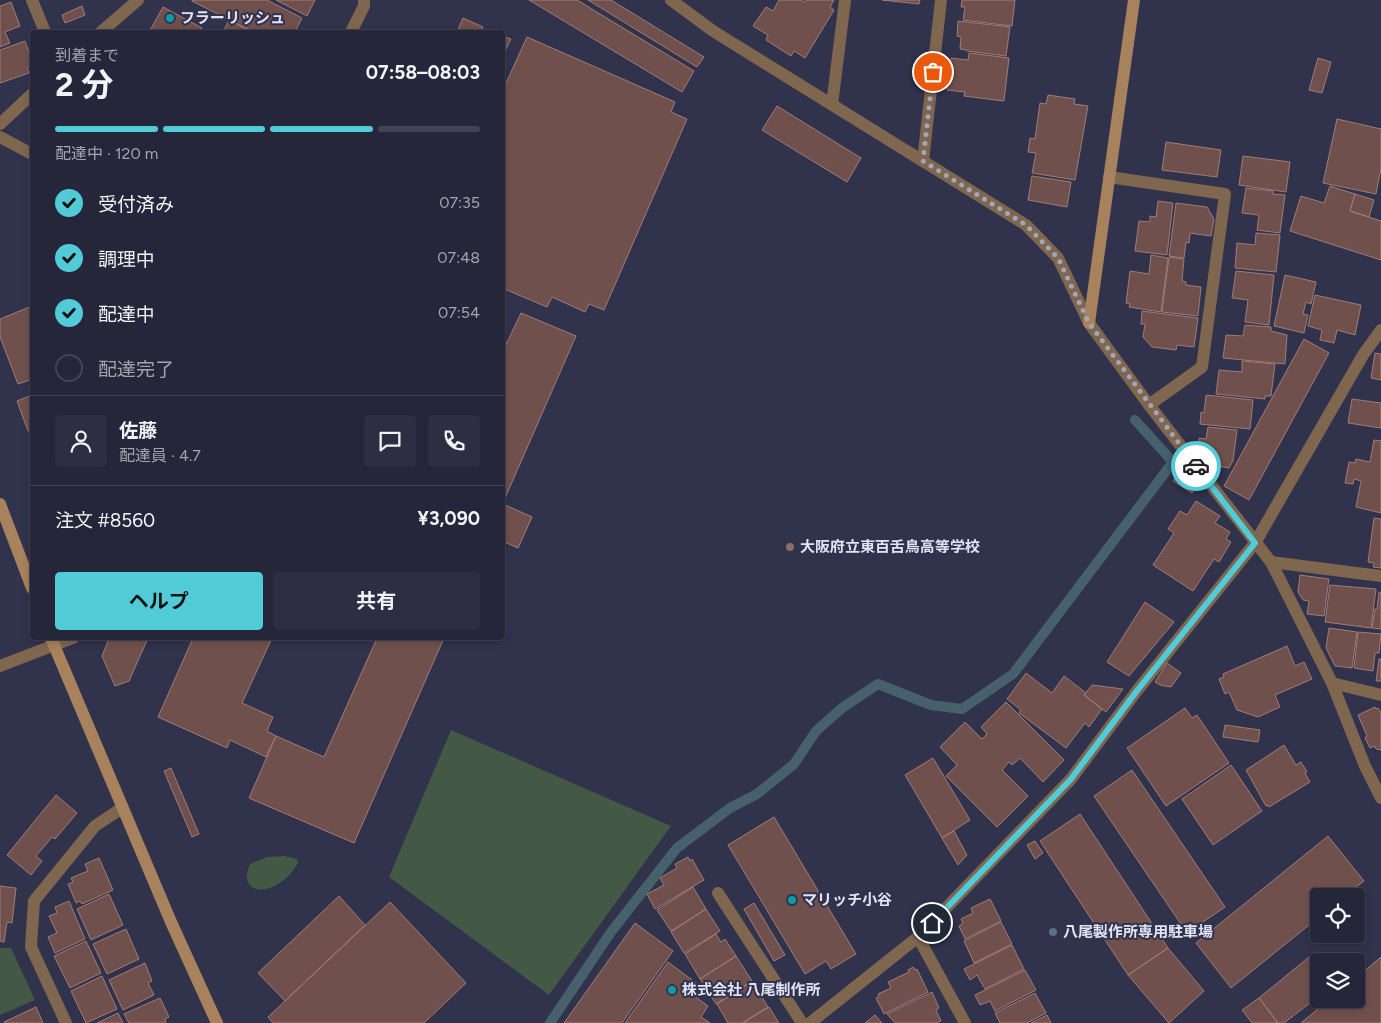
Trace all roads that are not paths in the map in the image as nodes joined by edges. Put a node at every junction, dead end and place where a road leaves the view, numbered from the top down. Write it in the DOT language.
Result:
graph roads {
  1 [pos="32,0"];
  2 [pos="138,0"];
  3 [pos="364,0"];
  4 [pos="671,0"];
  5 [pos="845,0"];
  6 [pos="941,0"];
  7 [pos="1134,0"];
  8 [pos="44,30"];
  9 [pos="103,30"];
  10 [pos="352,30"];
  11 [pos="30,96"];
  12 [pos="832,105"];
  13 [pos="0,124"];
  14 [pos="0,137"];
  15 [pos="30,153"];
  16 [pos="923,161"];
  17 [pos="1109,177"];
  18 [pos="1089,323"];
  19 [pos="1381,330"];
  20 [pos="1149,406"];
  21 [pos="0,504"];
  22 [pos="1255,543"];
  23 [pos="1271,562"];
  24 [pos="1381,576"];
  25 [pos="30,583"];
  26 [pos="53,641"];
  27 [pos="0,666"];
  28 [pos="1332,683"];
  29 [pos="1381,695"];
  30 [pos="1381,798"];
  31 [pos="122,808"];
  32 [pos="718,893"];
  33 [pos="918,937"];
  34 [pos="66,1023"];
  35 [pos="217,1023"];
  36 [pos="802,1023"];
  37 [pos="810,1023"];
  38 [pos="965,1023"];
  1 -- 8 [label="street"];
  2 -- 9 [label="street"];
  3 -- 10 [label="street"];
  4 -- 12 [label="street"];
  5 -- 12 [label="street"];
  6 -- 16 [label="street"];
  7 -- 17 [label="street"];
  11 -- 13 [label="street"];
  12 -- 16 [label="street"];
  14 -- 15 [label="street"];
  16 -- 18 [label="street"];
  17 -- 18 [label="street"];
  17 -- 20 [label="street"];
  18 -- 20 [label="street"];
  19 -- 22 [label="street"];
  20 -- 22 [label="street"];
  21 -- 25 [label="street"];
  22 -- 23 [label="street"];
  22 -- 33 [label="street"];
  23 -- 24 [label="street"];
  23 -- 28 [label="street"];
  26 -- 27 [label="street"];
  26 -- 31 [label="street"];
  28 -- 29 [label="street"];
  28 -- 30 [label="street"];
  31 -- 34 [label="street"];
  31 -- 35 [label="street"];
  32 -- 36 [label="street"];
  33 -- 37 [label="street"];
  33 -- 38 [label="street"];
}
